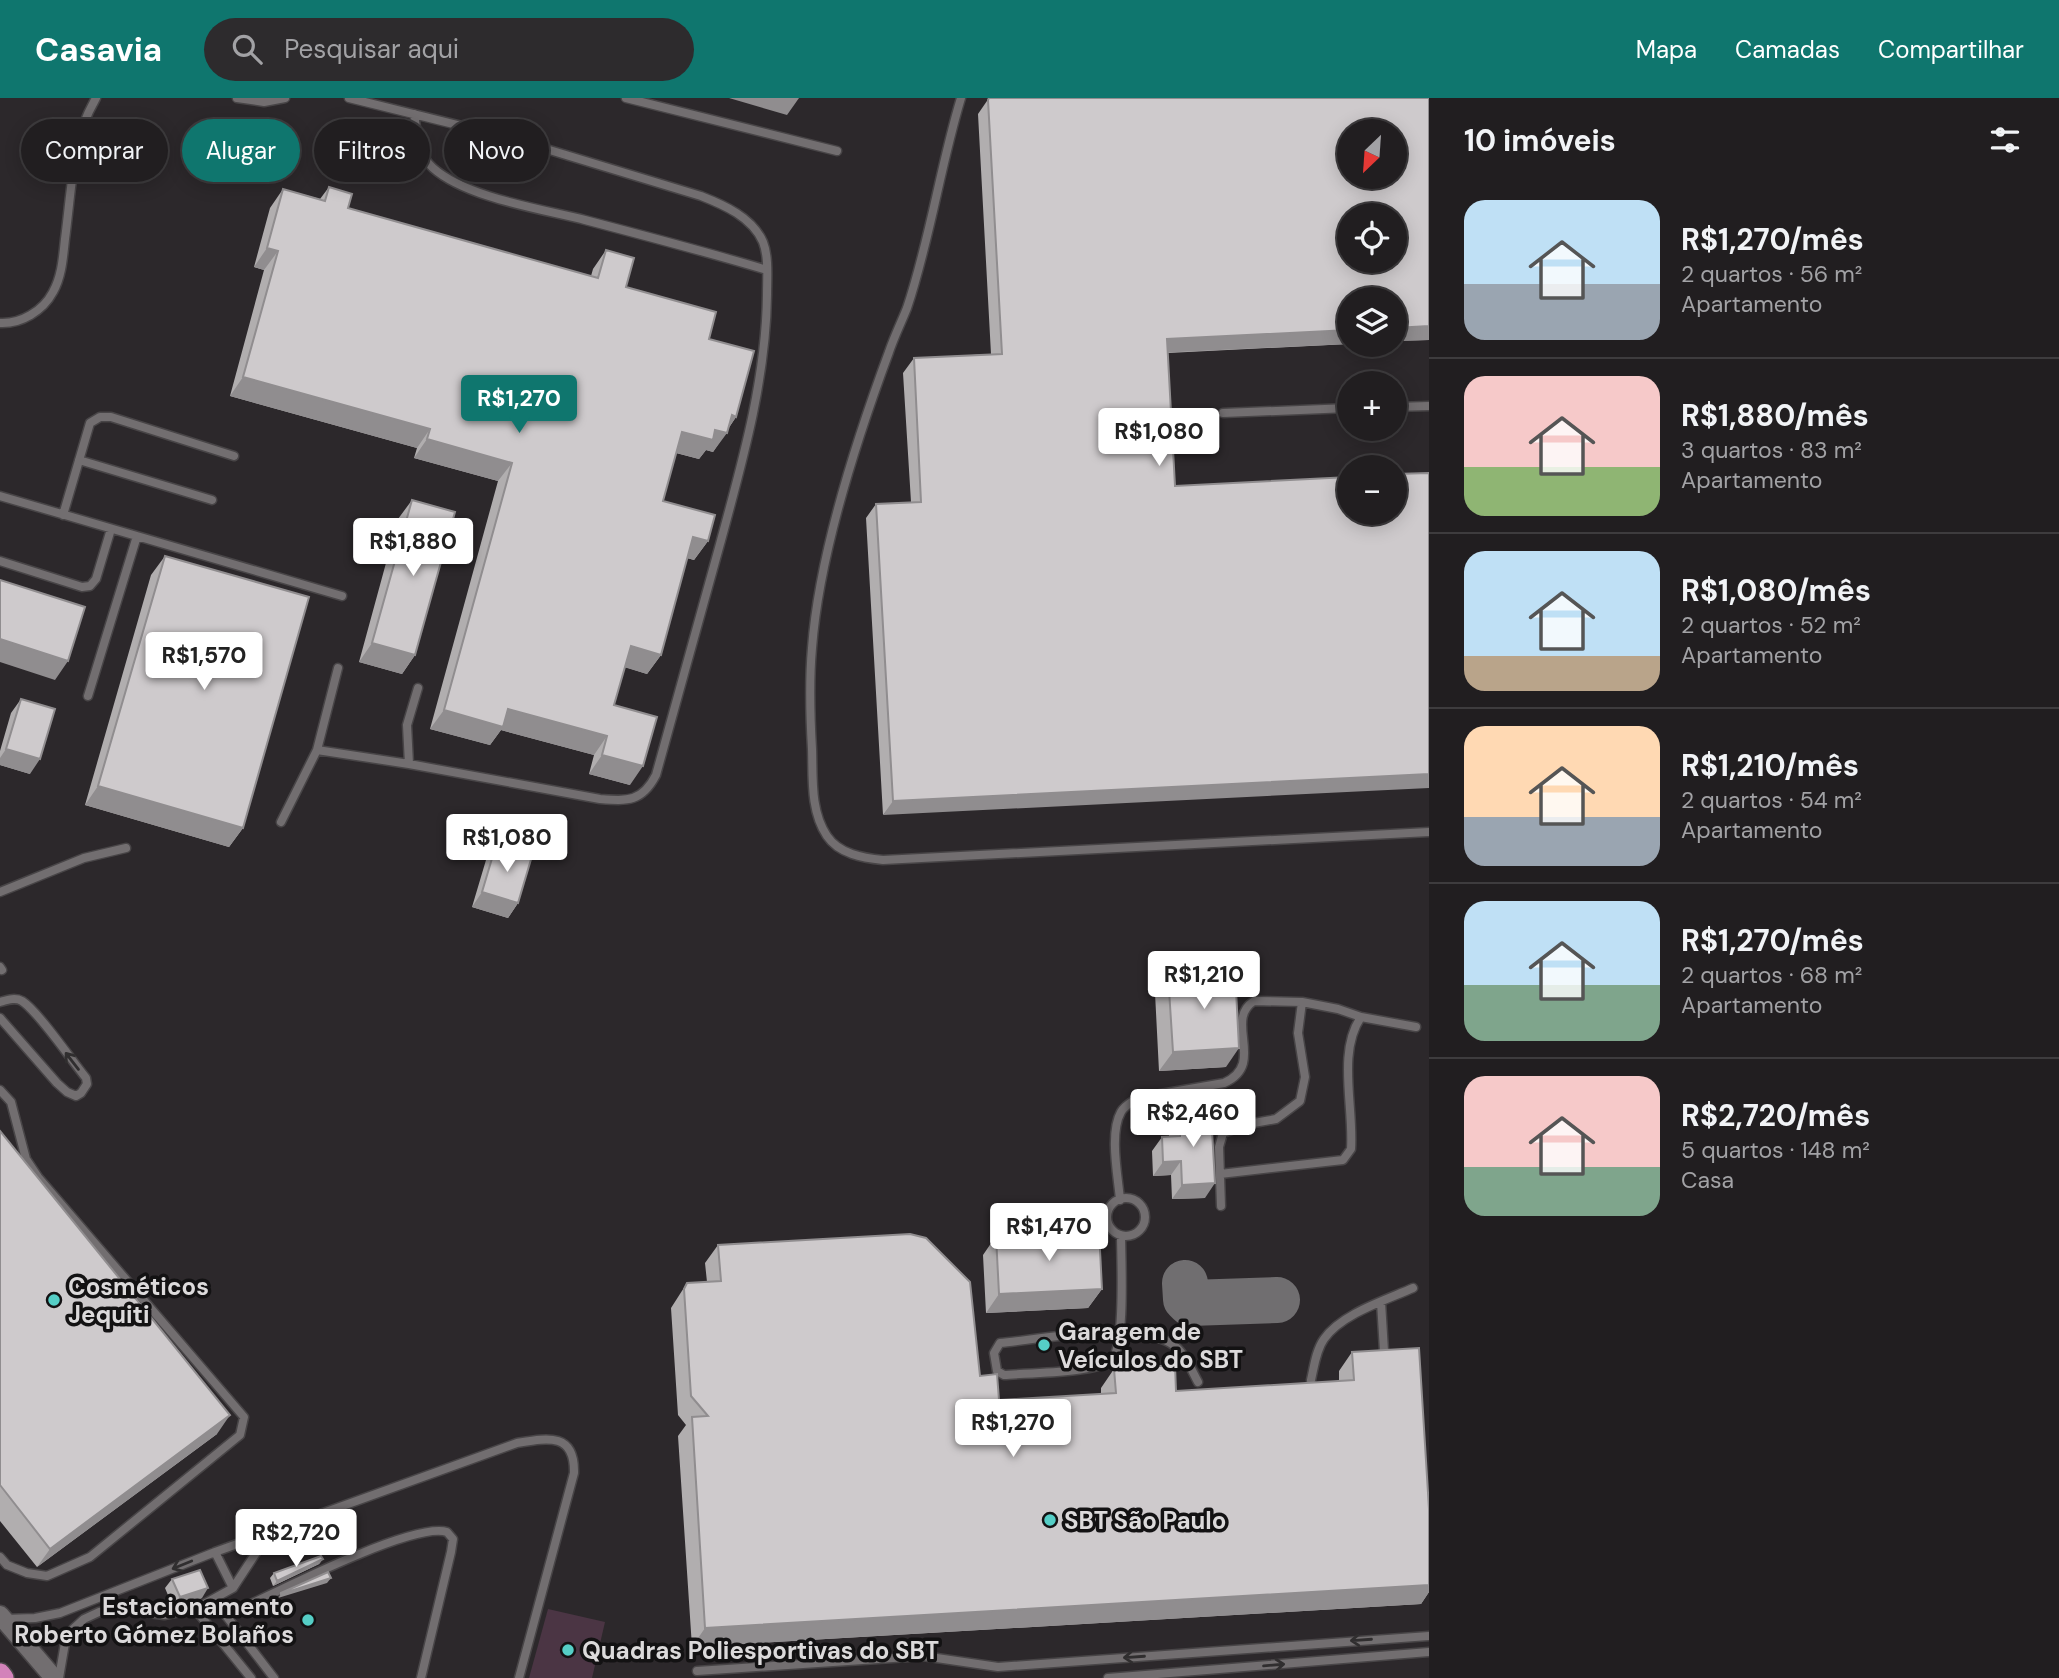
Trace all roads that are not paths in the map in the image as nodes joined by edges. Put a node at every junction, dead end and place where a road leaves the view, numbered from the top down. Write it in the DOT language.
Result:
graph roads {
  1 [pos="96,98"];
  2 [pos="237,98"];
  3 [pos="285,98"];
  4 [pos="349,98"];
  5 [pos="626,98"];
  6 [pos="961,98"];
  7 [pos="414,114"];
  8 [pos="836,151"];
  9 [pos="767,270"];
  10 [pos="0,323"];
  11 [pos="1429,406"];
  12 [pos="1407,407"];
  13 [pos="1337,408"];
  14 [pos="1223,412"];
  15 [pos="234,456"];
  16 [pos="79,460"];
  17 [pos="0,496"];
  18 [pos="212,500"];
  19 [pos="64,515"];
  20 [pos="111,529"];
  21 [pos="137,536"];
  22 [pos="0,561"];
  23 [pos="342,596"];
  24 [pos="338,668"];
  25 [pos="418,688"];
  26 [pos="88,696"];
  27 [pos="317,750"];
  28 [pos="409,764"];
  29 [pos="281,822"];
  30 [pos="1429,832"];
  31 [pos="126,848"];
  32 [pos="0,892"];
  33 [pos="0,1002"];
  34 [pos="1301,1002"];
  35 [pos="1361,1017"];
  36 [pos="0,1018"];
  37 [pos="1416,1027"];
  38 [pos="0,1090"];
  39 [pos="1220,1174"];
  40 [pos="1120,1200"];
  41 [pos="1221,1206"];
  42 [pos="1121,1236"];
  43 [pos="1413,1288"];
  44 [pos="1381,1302"];
  45 [pos="1121,1331"];
  46 [pos="1384,1351"];
  47 [pos="1311,1380"];
  48 [pos="1198,1382"];
  49 [pos="269,1534"];
  50 [pos="215,1552"];
  51 [pos="0,1557"];
  52 [pos="233,1588"];
  53 [pos="214,1600"];
  54 [pos="195,1609"];
  55 [pos="226,1616"];
  56 [pos="2,1617"];
  57 [pos="1429,1636"];
  58 [pos="1429,1652"];
  59 [pos="998,1667"];
  60 [pos="57,1678"];
  61 [pos="251,1678"];
  62 [pos="274,1678"];
  63 [pos="421,1678"];
  64 [pos="519,1678"];
  65 [pos="708,1678"];
  66 [pos="998,1678"];
  67 [pos="1108,1678"];
  1 -- 10 [label="lane"];
  2 -- 3 [label="lane"];
  4 -- 7 [label="lane"];
  5 -- 8 [label="lane"];
  6 -- 30 [label="lane"];
  7 -- 9 [label="lane"];
  7 -- 9 [label="lane"];
  9 -- 28 [label="lane"];
  11 -- 12 [label="lane"];
  13 -- 14 [label="lane"];
  15 -- 16 [label="lane"];
  16 -- 18 [label="lane"];
  16 -- 19 [label="lane"];
  17 -- 19 [label="lane"];
  19 -- 20 [label="lane"];
  20 -- 21 [label="lane"];
  20 -- 22 [label="lane"];
  21 -- 23 [label="lane"];
  21 -- 26 [label="lane"];
  24 -- 27 [label="lane"];
  25 -- 28 [label="lane"];
  27 -- 28 [label="lane"];
  27 -- 29 [label="lane"];
  31 -- 32 [label="lane"];
  36 -- 33 [label="lane, one-way"];
  34 -- 35 [label="lane"];
  34 -- 39 [label="lane"];
  34 -- 40 [label="lane"];
  35 -- 37 [label="lane"];
  35 -- 39 [label="lane"];
  38 -- 51 [label="lane"];
  39 -- 41 [label="lane"];
  40 -- 42 [label="lane"];
  40 -- 42 [label="lane"];
  42 -- 45 [label="lane"];
  43 -- 44 [label="lane"];
  44 -- 46 [label="lane"];
  44 -- 47 [label="lane"];
  45 -- 45 [label="lane"];
  45 -- 48 [label="lane"];
  49 -- 50 [label="lane"];
  49 -- 52 [label="lane"];
  49 -- 64 [label="lane"];
  50 -- 52 [label="lane"];
  50 -- 56 [label="lane, one-way"];
  52 -- 53 [label="lane"];
  53 -- 54 [label="lane"];
  53 -- 55 [label="lane"];
  54 -- 60 [label="lane"];
  54 -- 61 [label="lane"];
  55 -- 62 [label="lane"];
  55 -- 63 [label="lane"];
  56 -- 60 [label="main road"];
  57 -- 59 [label="lane, one-way"];
  67 -- 58 [label="lane, one-way"];
  59 -- 65 [label="lane"];
  59 -- 66 [label="lane"];
}
